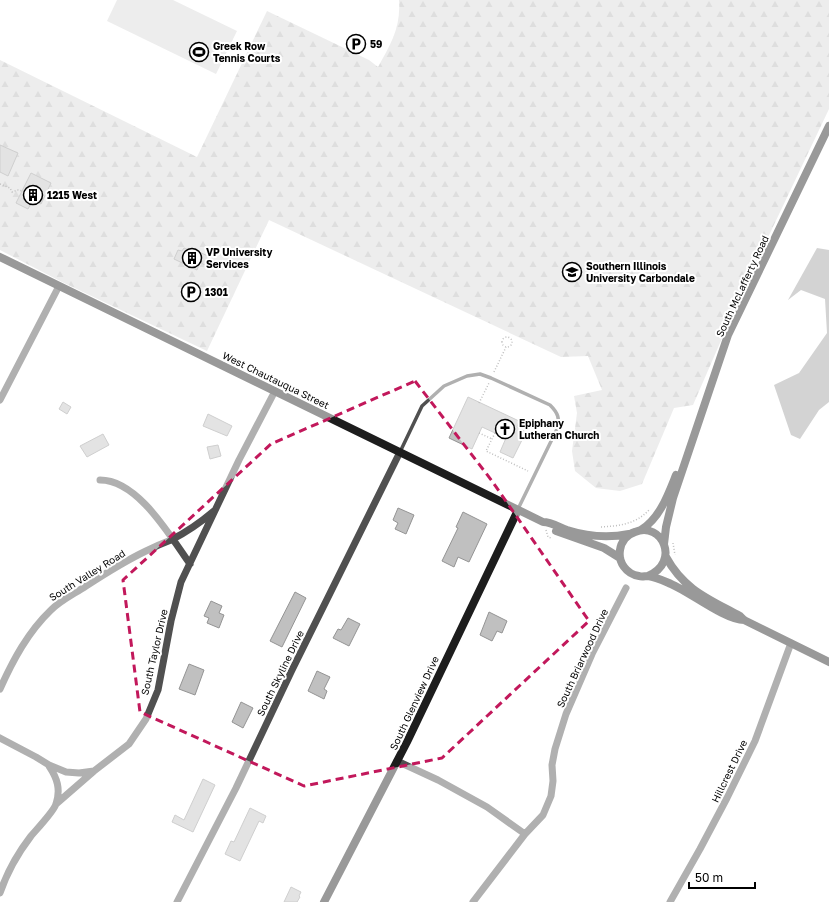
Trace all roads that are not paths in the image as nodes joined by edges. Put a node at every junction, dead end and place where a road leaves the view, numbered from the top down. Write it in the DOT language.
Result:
graph roads {
  1 [pos="829,126"];
  2 [pos="0,257"];
  3 [pos="59,286"];
  4 [pos="275,391"];
  5 [pos="0,400"];
  6 [pos="400,452"];
  7 [pos="686,459"];
  8 [pos="100,480"];
  9 [pos="216,510"];
  10 [pos="518,510"];
  11 [pos="543,522"];
  12 [pos="641,530"];
  13 [pos="630,534"];
  14 [pos="172,539"];
  15 [pos="664,544"];
  16 [pos="666,557"];
  17 [pos="620,558"];
  18 [pos="190,564"];
  19 [pos="648,576"];
  20 [pos="626,588"];
  21 [pos="744,620"];
  22 [pos="791,643"];
  23 [pos="829,662"];
  24 [pos="0,689"];
  25 [pos="0,738"];
  26 [pos="397,761"];
  27 [pos="48,765"];
  28 [pos="94,771"];
  29 [pos="56,804"];
  30 [pos="525,834"];
  31 [pos="0,893"];
  32 [pos="177,902"];
  33 [pos="324,902"];
  34 [pos="473,902"];
  35 [pos="670,902"];
  1 -- 7 [label="street, South McLafferty Road"];
  2 -- 3 [label="street, West Chautauqua Street"];
  3 -- 4 [label="street, West Chautauqua Street"];
  3 -- 5 [label="street"];
  4 -- 6 [label="street, West Chautauqua Street"];
  4 -- 9 [label="street, South Taylor Drive"];
  6 -- 10 [label="street, West Chautauqua Street"];
  6 -- 10 [label="lane"];
  6 -- 32 [label="street, South Skyline Drive"];
  7 -- 12 [label="street, South McLafferty Road"];
  7 -- 15 [label="street, South McLafferty Road"];
  8 -- 14 [label="street"];
  9 -- 14 [label="street, South Valley Road"];
  9 -- 18 [label="street, South Taylor Drive"];
  10 -- 11 [label="street, West Chautauqua Street"];
  10 -- 26 [label="street, South Glenview Drive"];
  11 -- 13 [label="street, West Chautauqua Street"];
  11 -- 17 [label="street, West Chautauqua Street"];
  12 -- 13 [label="street, West Chautauqua Street"];
  12 -- 15 [label="street"];
  13 -- 17 [label="street"];
  14 -- 18 [label="street"];
  14 -- 24 [label="street, South Valley Road"];
  15 -- 16 [label="street, West Chautauqua Street"];
  16 -- 19 [label="street"];
  16 -- 21 [label="street, West Chautauqua Street"];
  17 -- 19 [label="street, West Chautauqua Street"];
  18 -- 28 [label="street, South Taylor Drive"];
  19 -- 21 [label="street, West Chautauqua Street"];
  20 -- 30 [label="street, South Briarwood Drive"];
  21 -- 22 [label="street, West Chautauqua Street"];
  22 -- 23 [label="street, West Chautauqua Street"];
  22 -- 35 [label="street, Hillcrest Drive"];
  25 -- 27 [label="street"];
  26 -- 30 [label="street"];
  26 -- 33 [label="street, South Glenview Drive"];
  27 -- 28 [label="street"];
  27 -- 29 [label="street"];
  28 -- 29 [label="street, South Taylor Drive"];
  29 -- 31 [label="street"];
  30 -- 34 [label="street, South Briarwood Drive"];
}
